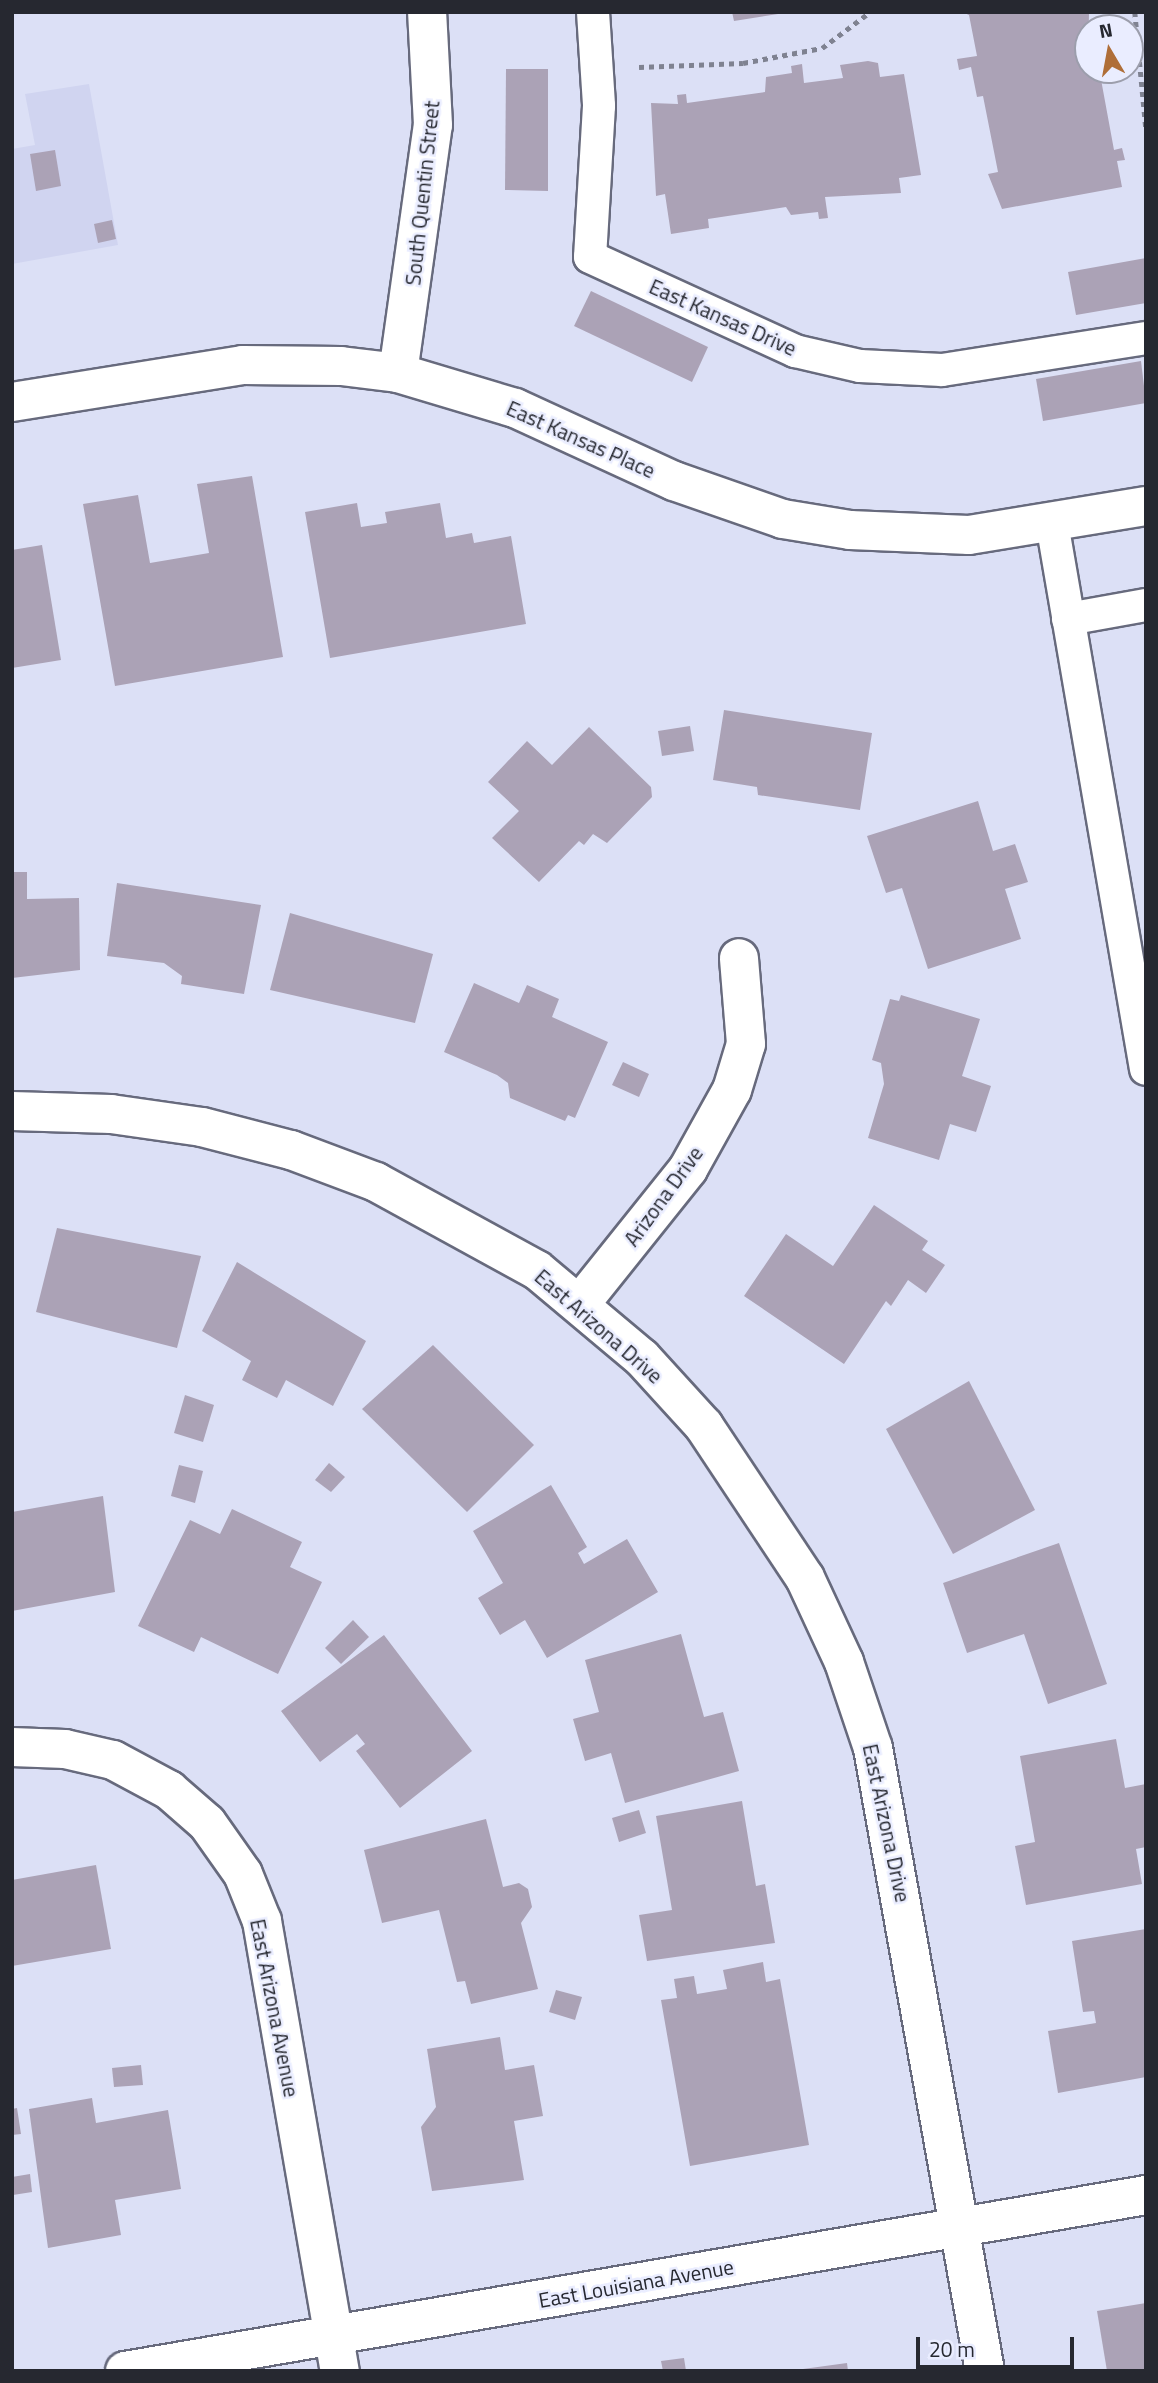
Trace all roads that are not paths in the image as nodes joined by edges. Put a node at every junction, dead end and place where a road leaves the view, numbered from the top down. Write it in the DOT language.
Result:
graph roads {
  1 [pos="427,12"];
  2 [pos="593,12"];
  3 [pos="1146,338"];
  4 [pos="398,373"];
  5 [pos="12,401"];
  6 [pos="1146,506"];
  7 [pos="1052,523"];
  8 [pos="1146,605"];
  9 [pos="1068,619"];
  10 [pos="739,958"];
  11 [pos="1146,1069"];
  12 [pos="12,1111"];
  13 [pos="580,1304"];
  14 [pos="12,1747"];
  15 [pos="1146,2195"];
  16 [pos="960,2228"];
  17 [pos="337,2353"];
  18 [pos="125,2371"];
  19 [pos="985,2371"];
  1 -- 4 [label="street, South Quentin Street"];
  2 -- 3 [label="lane, East Kansas Drive"];
  4 -- 5 [label="street, East Kansas Place"];
  4 -- 7 [label="street, East Kansas Place"];
  6 -- 7 [label="street, East Kansas Place"];
  7 -- 9 [label="lane"];
  8 -- 9 [label="lane"];
  9 -- 11 [label="lane"];
  10 -- 13 [label="street, Arizona Drive"];
  12 -- 13 [label="street, East Arizona Drive"];
  13 -- 16 [label="street, East Arizona Drive"];
  14 -- 17 [label="street, East Arizona Avenue"];
  15 -- 16 [label="street, East Louisiana Avenue"];
  16 -- 17 [label="street, East Louisiana Avenue"];
  16 -- 19 [label="street, East Arizona Drive"];
  17 -- 18 [label="street, East Louisiana Avenue"];
}
